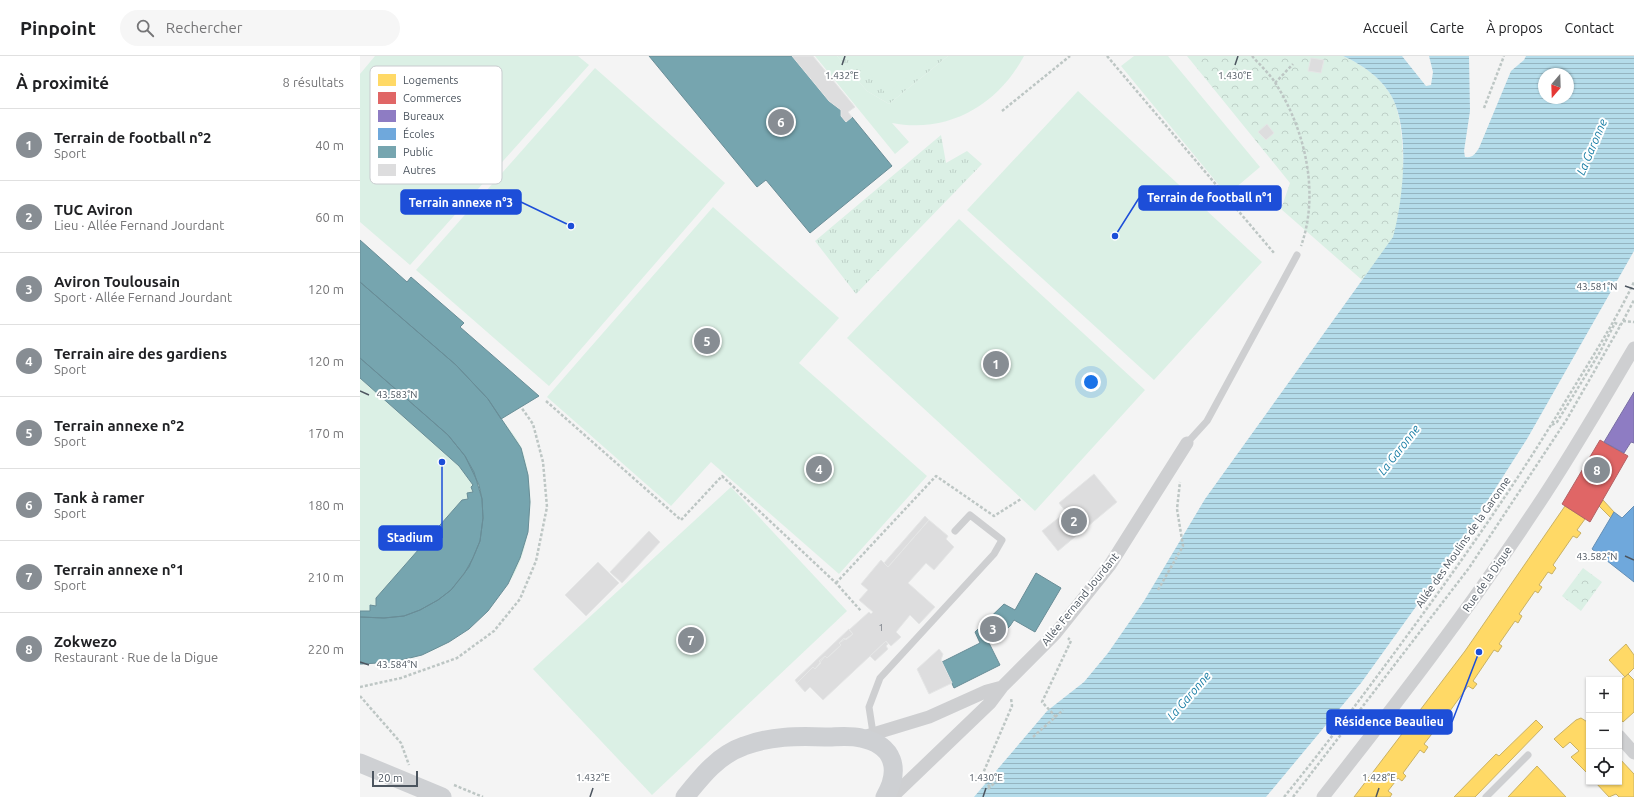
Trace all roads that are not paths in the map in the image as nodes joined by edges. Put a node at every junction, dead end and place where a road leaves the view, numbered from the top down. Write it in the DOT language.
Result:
graph roads {
  1 [pos="1297,255"];
  2 [pos="1634,348"];
  3 [pos="1187,443"];
  4 [pos="955,531"];
  5 [pos="1002,687"];
  6 [pos="866,735"];
  7 [pos="1622,739"];
  8 [pos="1634,753"];
  9 [pos="1528,755"];
  10 [pos="360,763"];
  11 [pos="442,797"];
  12 [pos="685,797"];
  13 [pos="885,797"];
  14 [pos="892,797"];
  15 [pos="1323,797"];
  16 [pos="1486,797"];
  1 -- 3 [label="lane"];
  2 -- 15 [label="street, Rue de la Digue"];
  3 -- 5 [label="street, Allée Fernand Jourdant"];
  4 -- 6 [label="lane"];
  5 -- 6 [label="street"];
  5 -- 14 [label="street, Allée Fernand Jourdant"];
  6 -- 12 [label="main road"];
  6 -- 13 [label="main road"];
  7 -- 8 [label="street"];
  9 -- 16 [label="lane"];
  10 -- 11 [label="main road"];
}
